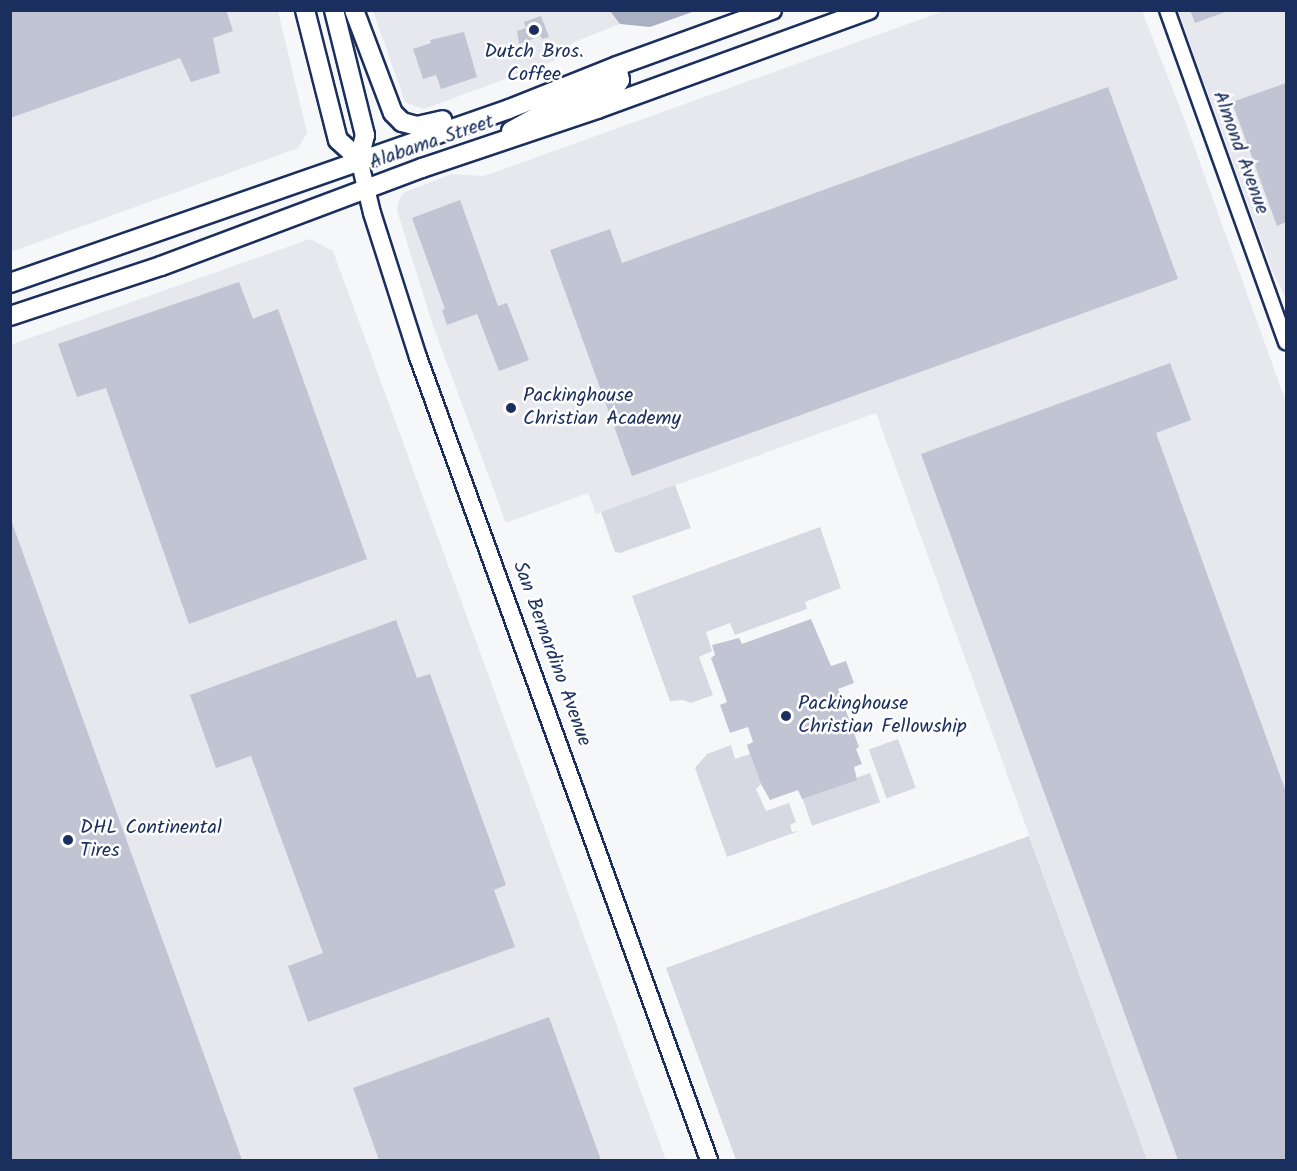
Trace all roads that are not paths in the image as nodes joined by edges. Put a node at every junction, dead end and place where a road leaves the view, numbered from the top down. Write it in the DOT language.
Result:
graph roads {
  1 [pos="305,10"];
  2 [pos="334,10"];
  3 [pos="354,10"];
  4 [pos="772,10"];
  5 [pos="869,10"];
  6 [pos="1167,10"];
  7 [pos="617,66"];
  8 [pos="509,109"];
  9 [pos="488,147"];
  10 [pos="359,159"];
  11 [pos="366,190"];
  12 [pos="10,283"];
  13 [pos="10,316"];
  14 [pos="1287,342"];
  15 [pos="709,1161"];
  1 -- 10 [label="main road"];
  2 -- 10 [label="main road, San Bernardino Avenue"];
  3 -- 8 [label="main road"];
  4 -- 7 [label="main road, Alabama Street"];
  5 -- 9 [label="main road, Alabama Street"];
  6 -- 14 [label="street, Almond Avenue"];
  7 -- 8 [label="main road, Alabama Street"];
  7 -- 9 [label="main road"];
  8 -- 10 [label="main road, Alabama Street"];
  9 -- 11 [label="main road, Alabama Street"];
  10 -- 11 [label="main road, San Bernardino Avenue"];
  10 -- 12 [label="main road, Alabama Street"];
  11 -- 13 [label="main road, Alabama Street"];
  11 -- 15 [label="main road, San Bernardino Avenue"];
}
